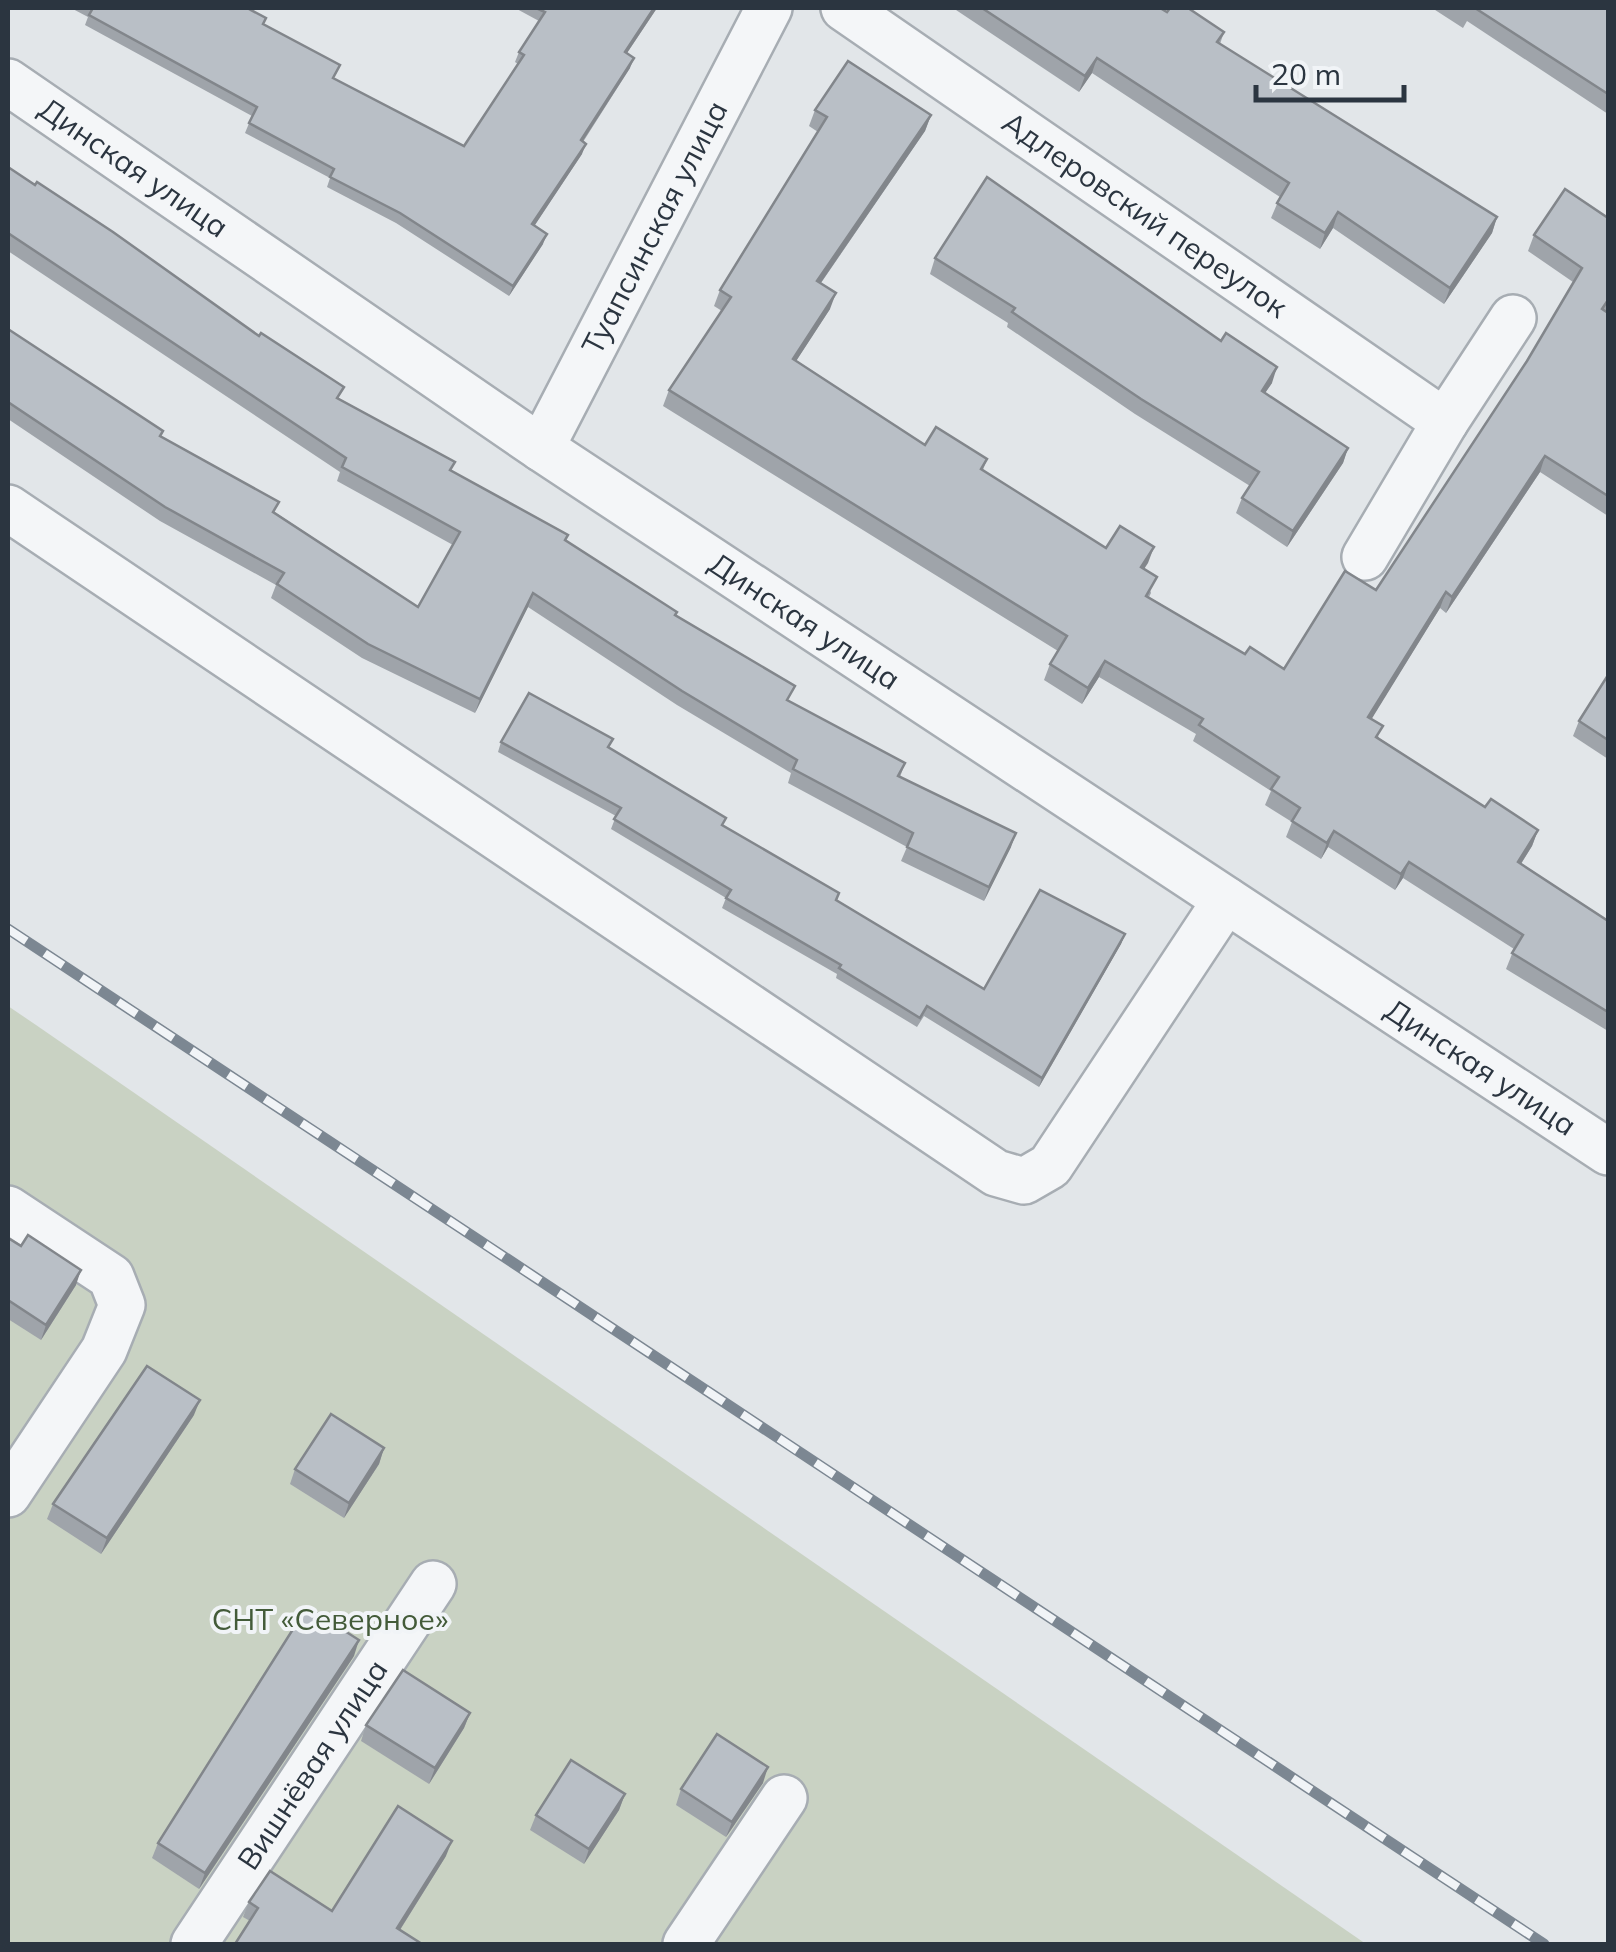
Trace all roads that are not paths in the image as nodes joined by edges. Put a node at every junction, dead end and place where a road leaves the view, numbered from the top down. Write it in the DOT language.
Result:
graph roads {
  1 [pos="770,8"];
  2 [pos="844,8"];
  3 [pos="8,82"];
  4 [pos="1513,318"];
  5 [pos="1445,422"];
  6 [pos="541,448"];
  7 [pos="8,508"];
  8 [pos="1365,557"];
  9 [pos="1226,900"];
  10 [pos="1608,1152"];
  11 [pos="8,1209"];
  12 [pos="8,1494"];
  13 [pos="433,1584"];
  14 [pos="784,1798"];
  15 [pos="194,1944"];
  16 [pos="686,1944"];
  1 -- 6 [label="street, Туапсинская улица"];
  2 -- 5 [label="street, Адлеровский переулок"];
  3 -- 6 [label="street, Динская улица"];
  4 -- 5 [label="street"];
  5 -- 8 [label="street"];
  6 -- 9 [label="street, Динская улица"];
  7 -- 9 [label="street"];
  9 -- 10 [label="street, Динская улица"];
  11 -- 12 [label="street"];
  13 -- 15 [label="street, Вишнёвая улица"];
  14 -- 16 [label="street"];
}
